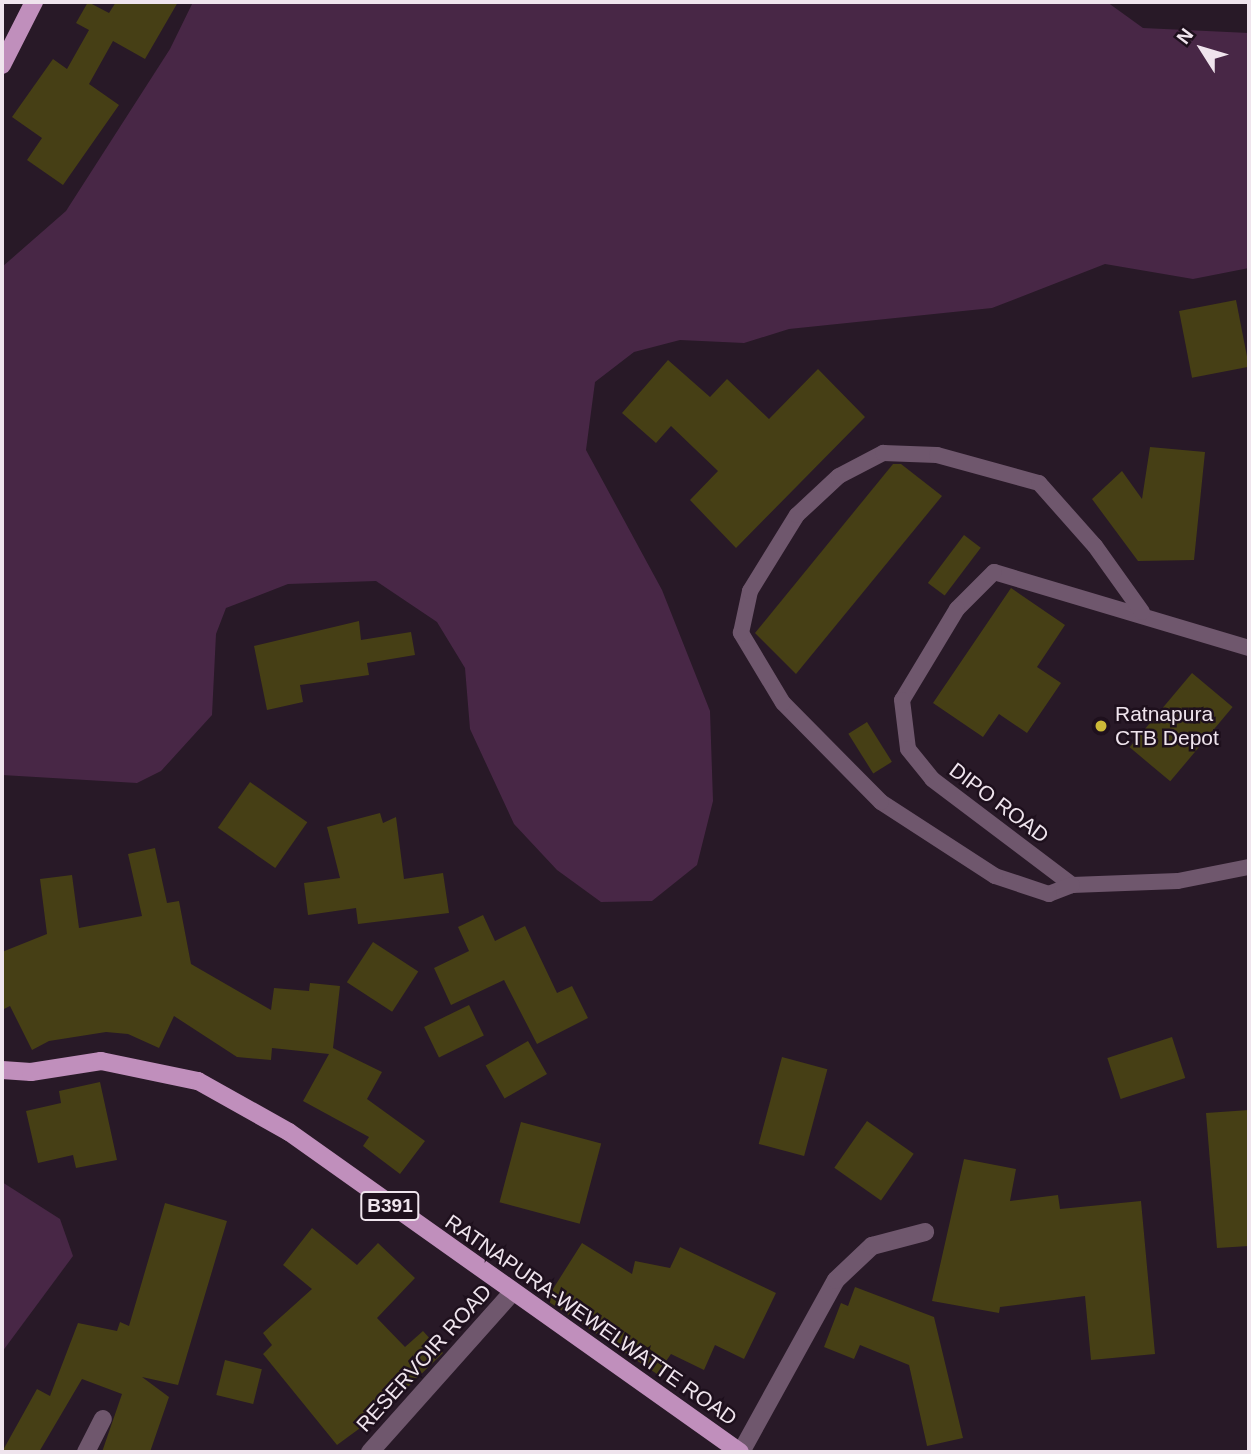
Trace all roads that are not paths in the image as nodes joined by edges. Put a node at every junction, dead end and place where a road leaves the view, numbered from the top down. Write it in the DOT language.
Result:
graph roads {
  1 [pos="34,2"];
  2 [pos="2,65"];
  3 [pos="1142,612"];
  4 [pos="1249,649"];
  5 [pos="1249,867"];
  6 [pos="1072,885"];
  7 [pos="2,1070"];
  8 [pos="925,1232"];
  9 [pos="511,1294"];
  10 [pos="103,1419"];
  11 [pos="86,1452"];
  12 [pos="370,1452"];
  13 [pos="740,1452"];
  1 -- 2 [label="main road"];
  3 -- 4 [label="lane, DIPO ROAD"];
  3 -- 6 [label="lane, DIPO ROAD"];
  3 -- 6 [label="lane"];
  5 -- 6 [label="lane"];
  7 -- 9 [label="main road, RATNAPURA-WEWELWATTE ROAD / B391"];
  8 -- 13 [label="street"];
  9 -- 12 [label="street, RESERVOIR ROAD"];
  9 -- 13 [label="main road, RATNAPURA-WEWELWATTE ROAD / B391"];
  10 -- 11 [label="street"];
}
